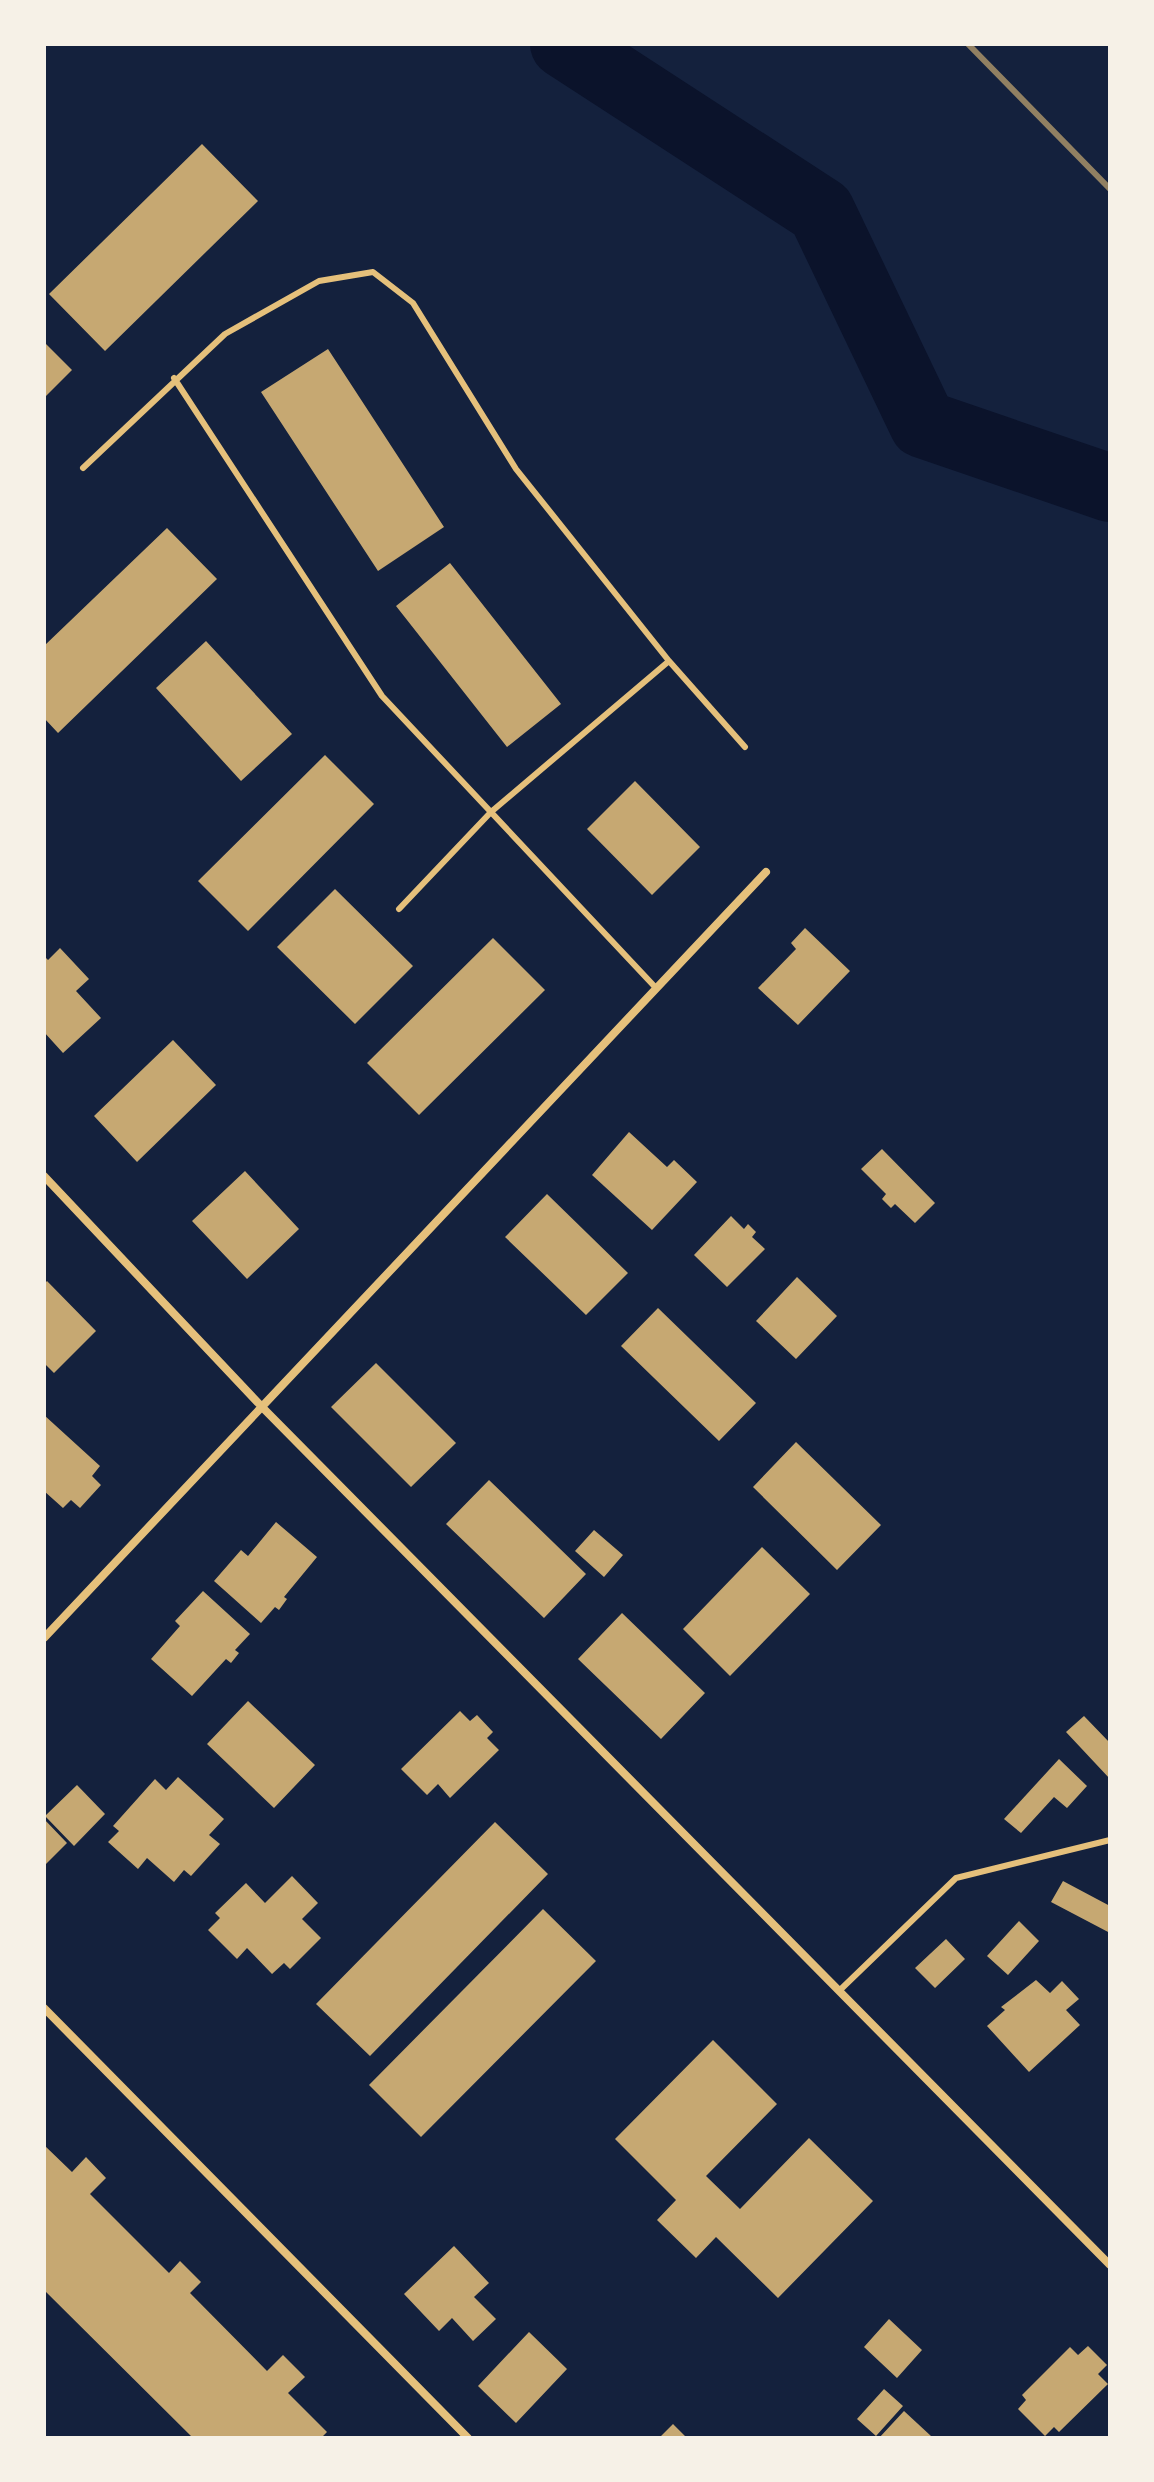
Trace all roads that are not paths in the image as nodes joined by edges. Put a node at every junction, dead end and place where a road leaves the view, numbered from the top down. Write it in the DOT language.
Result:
graph roads {
  1 [pos="174,378"];
  2 [pos="83,468"];
  3 [pos="669,661"];
  4 [pos="745,747"];
  5 [pos="491,812"];
  6 [pos="766,872"];
  7 [pos="399,909"];
  8 [pos="656,988"];
  9 [pos="44,1176"];
  10 [pos="263,1408"];
  11 [pos="44,1638"];
  12 [pos="1110,1840"];
  13 [pos="839,1991"];
  14 [pos="44,2008"];
  15 [pos="1110,2265"];
  16 [pos="468,2438"];
  1 -- 2 [label="lane"];
  1 -- 3 [label="lane"];
  1 -- 5 [label="lane"];
  3 -- 4 [label="lane"];
  3 -- 5 [label="lane"];
  5 -- 7 [label="lane"];
  5 -- 8 [label="lane"];
  6 -- 8 [label="street"];
  8 -- 10 [label="street"];
  9 -- 10 [label="street"];
  10 -- 11 [label="street"];
  10 -- 13 [label="street"];
  12 -- 13 [label="lane"];
  13 -- 15 [label="street"];
  14 -- 16 [label="street"];
}
